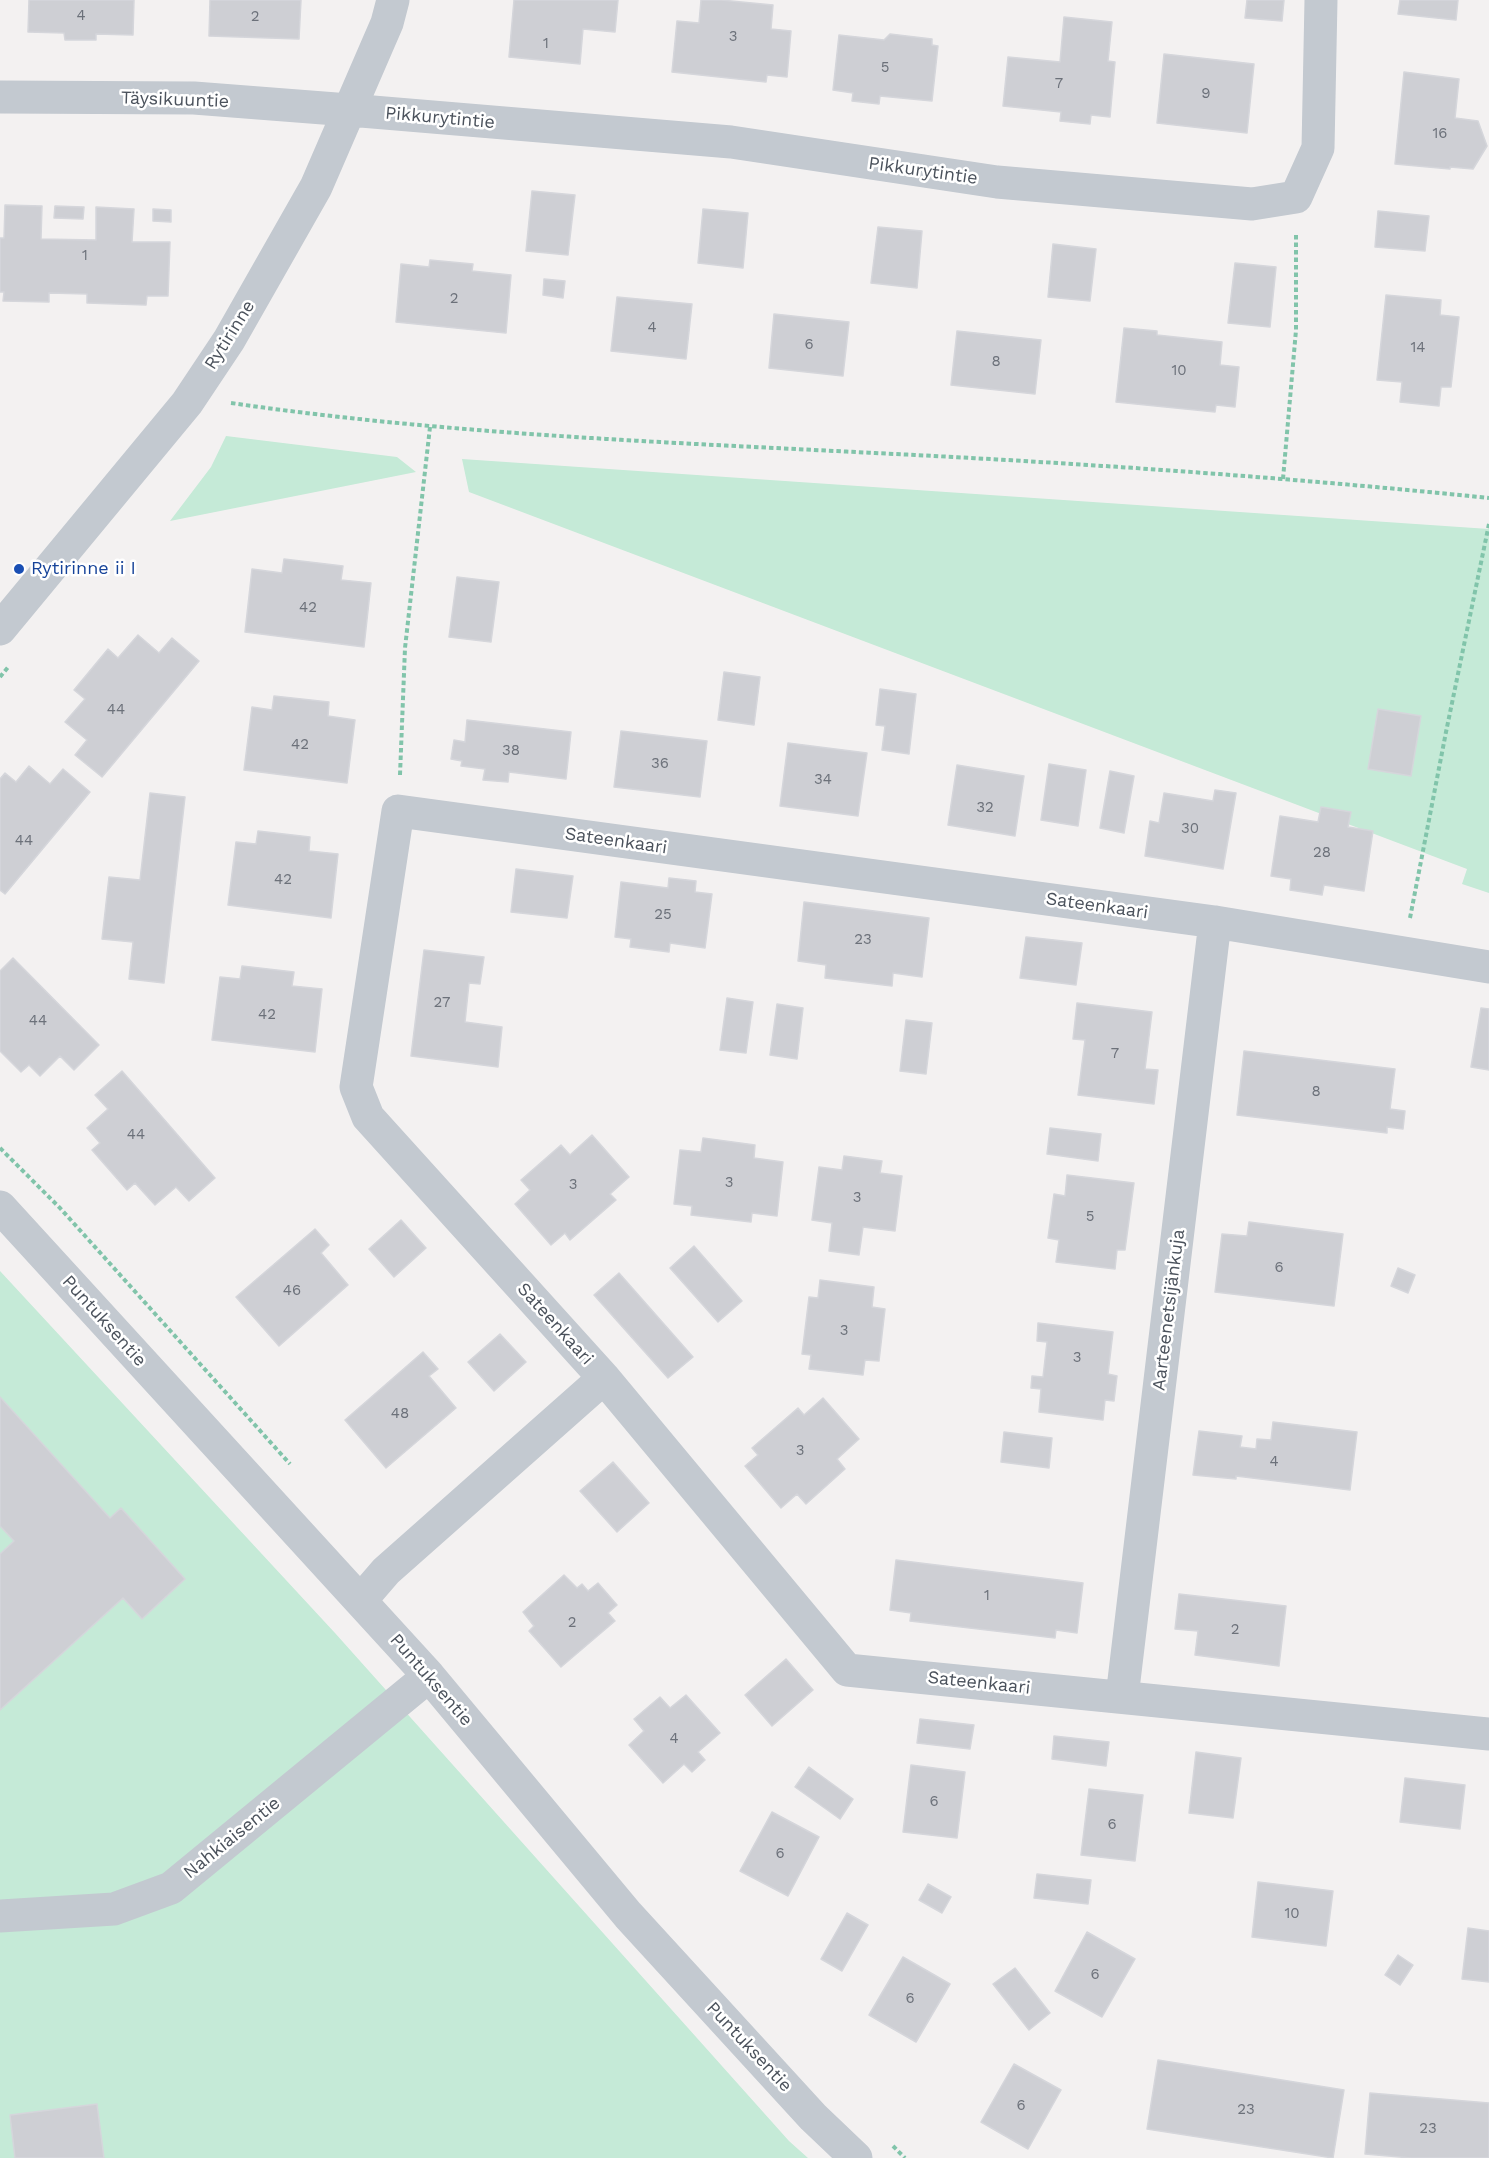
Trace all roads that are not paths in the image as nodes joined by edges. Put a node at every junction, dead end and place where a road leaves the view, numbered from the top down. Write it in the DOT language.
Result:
graph roads {
  1 [pos="393,0"];
  2 [pos="1321,0"];
  3 [pos="0,97"];
  4 [pos="349,110"];
  5 [pos="0,629"];
  6 [pos="1215,922"];
  7 [pos="1489,968"];
  8 [pos="0,1207"];
  9 [pos="604,1378"];
  10 [pos="360,1600"];
  11 [pos="429,1676"];
  12 [pos="1122,1697"];
  13 [pos="1489,1734"];
  14 [pos="0,1916"];
  15 [pos="856,2158"];
  1 -- 4 [label="street, Rytirinne"];
  2 -- 4 [label="street, Pikkurytintie"];
  3 -- 4 [label="street, Täysikuuntie"];
  4 -- 5 [label="street, Rytirinne"];
  6 -- 7 [label="street, Sateenkaari"];
  6 -- 9 [label="street, Sateenkaari"];
  6 -- 12 [label="street, Aarteenetsijänkuja"];
  8 -- 10 [label="street, Puntuksentie"];
  9 -- 10 [label="street, Sateenkaari"];
  9 -- 12 [label="street, Sateenkaari"];
  10 -- 11 [label="street, Puntuksentie"];
  11 -- 14 [label="street, Nahkiaisentie"];
  11 -- 15 [label="street, Puntuksentie"];
  12 -- 13 [label="street, Sateenkaari"];
}
